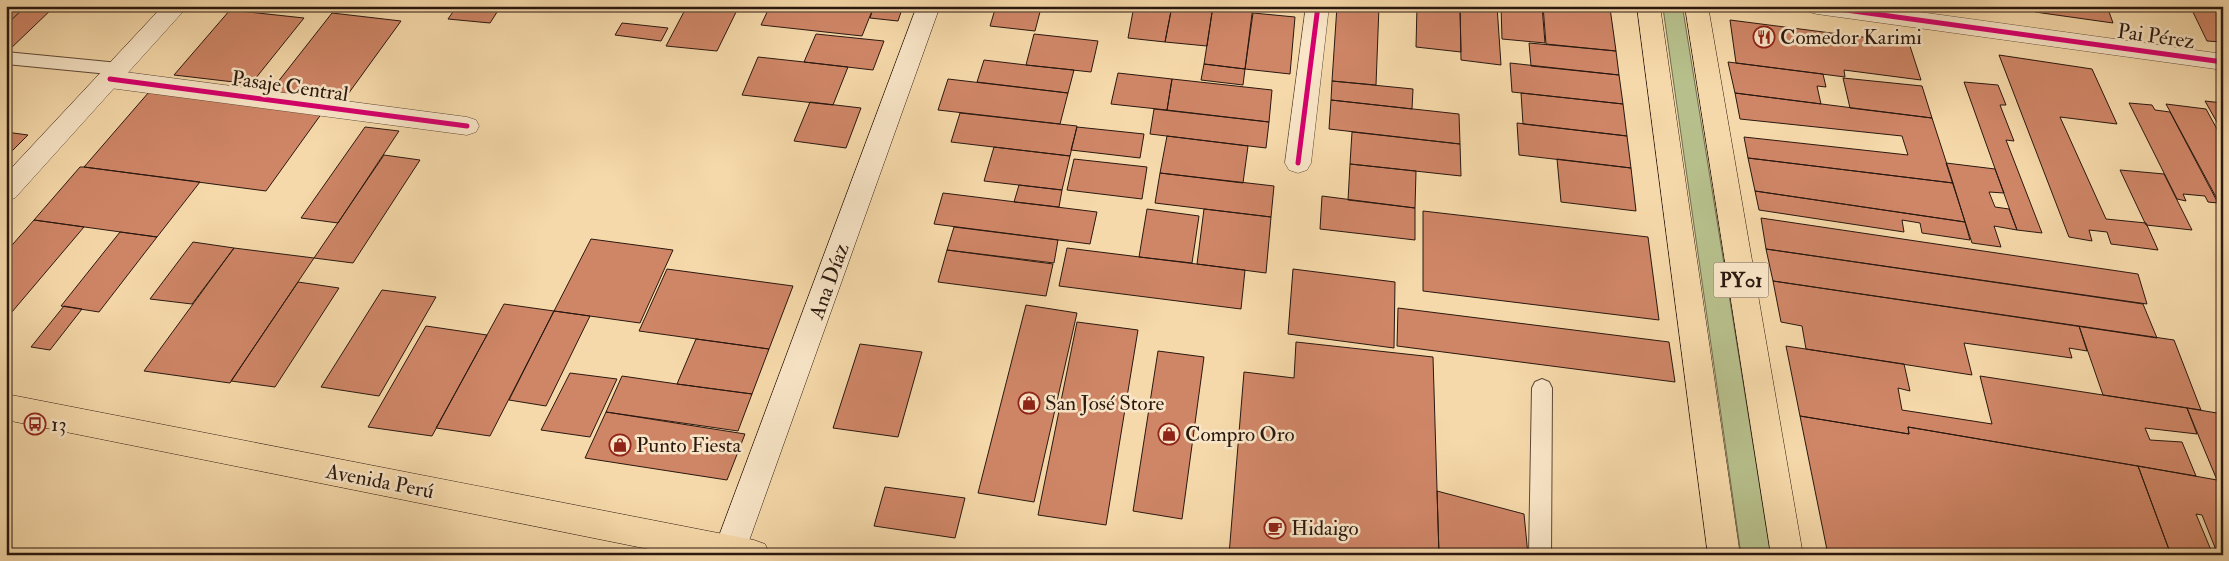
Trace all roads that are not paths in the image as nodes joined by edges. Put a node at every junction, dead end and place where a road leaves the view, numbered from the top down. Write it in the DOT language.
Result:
graph roads {
  1 [pos="177,6"];
  2 [pos="929,6"];
  3 [pos="1318,6"];
  4 [pos="1648,6"];
  5 [pos="1696,6"];
  6 [pos="1817,6"];
  7 [pos="6,58"];
  8 [pos="2223,62"];
  9 [pos="114,74"];
  10 [pos="467,126"];
  11 [pos="1298,163"];
  12 [pos="6,191"];
  13 [pos="1542,388"];
  14 [pos="6,407"];
  15 [pos="737,553"];
  16 [pos="1540,555"];
  17 [pos="1724,555"];
  18 [pos="1787,555"];
  1 -- 9 [label="street"];
  2 -- 15 [label="street, Ana Díaz"];
  3 -- 11 [label="street"];
  4 -- 17 [label="main road, PY01"];
  5 -- 18 [label="main road, PY01"];
  6 -- 8 [label="street, Pai Pérez"];
  7 -- 9 [label="lane"];
  9 -- 10 [label="street, Pasaje Central"];
  9 -- 12 [label="street"];
  13 -- 16 [label="lane"];
  14 -- 15 [label="main road, Avenida Perú"];
}
